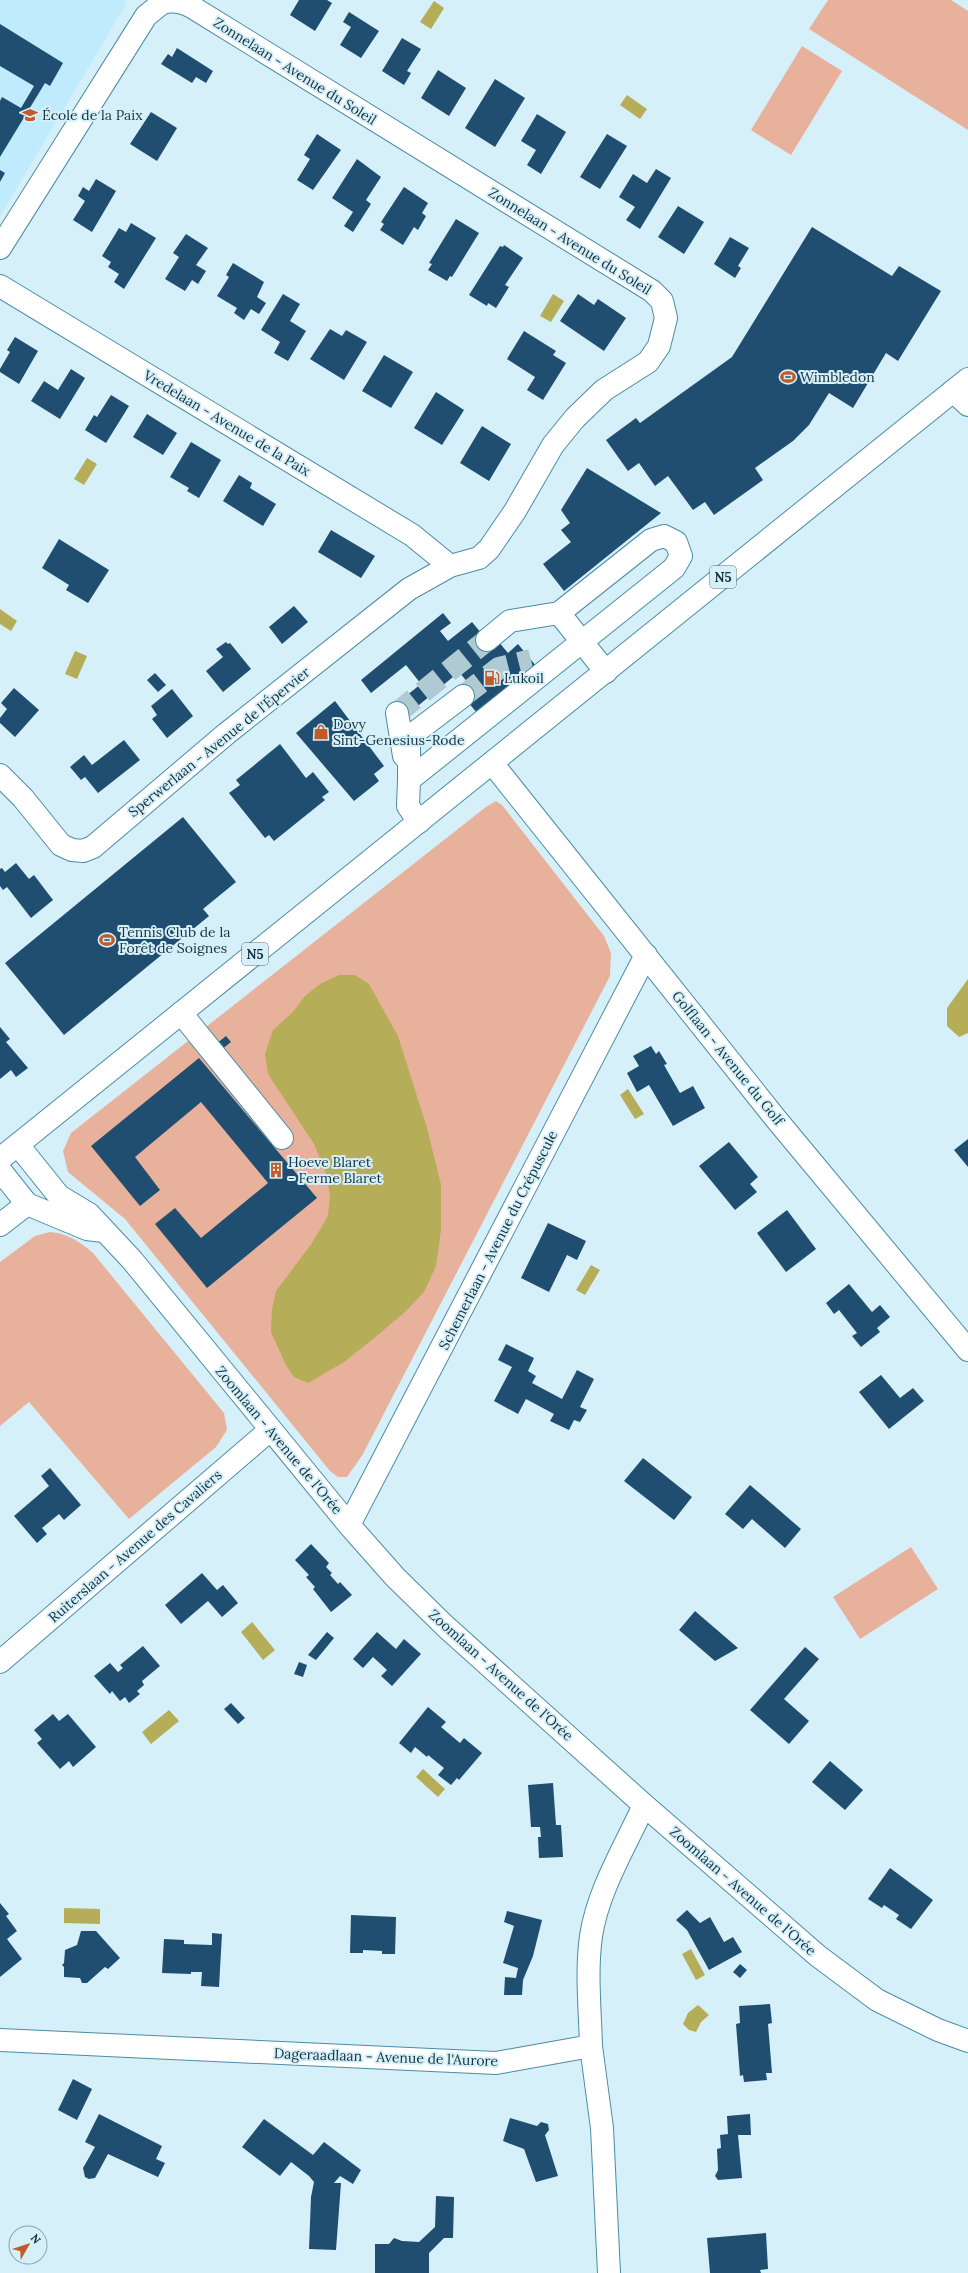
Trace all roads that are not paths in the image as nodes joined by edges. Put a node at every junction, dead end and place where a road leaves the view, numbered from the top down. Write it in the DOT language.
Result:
graph roads {
  1 [pos="161,1"];
  2 [pos="196,4"];
  3 [pos="0,248"];
  4 [pos="0,286"];
  5 [pos="963,392"];
  6 [pos="450,566"];
  7 [pos="559,614"];
  8 [pos="487,640"];
  9 [pos="582,642"];
  10 [pos="531,660"];
  11 [pos="552,665"];
  12 [pos="606,672"];
  13 [pos="463,696"];
  14 [pos="397,713"];
  15 [pos="492,764"];
  16 [pos="0,776"];
  17 [pos="408,780"];
  18 [pos="418,822"];
  19 [pos="646,955"];
  20 [pos="181,1014"];
  21 [pos="282,1138"];
  22 [pos="18,1145"];
  23 [pos="0,1159"];
  24 [pos="0,1170"];
  25 [pos="27,1204"];
  26 [pos="0,1225"];
  27 [pos="104,1232"];
  28 [pos="968,1350"];
  29 [pos="270,1430"];
  30 [pos="350,1525"];
  31 [pos="0,1662"];
  32 [pos="644,1805"];
  33 [pos="0,2040"];
  34 [pos="968,2041"];
  35 [pos="591,2046"];
  36 [pos="609,2273"];
  1 -- 2 [label="street, Zonnelaan - Avenue du Soleil"];
  1 -- 3 [label="street"];
  2 -- 6 [label="street, Zonnelaan - Avenue du Soleil"];
  4 -- 6 [label="street, Vredelaan - Avenue de la Paix"];
  5 -- 12 [label="street, N5"];
  6 -- 16 [label="street, Sperwerlaan - Avenue de l'Épervier"];
  7 -- 8 [label="street"];
  7 -- 9 [label="street"];
  7 -- 9 [label="street"];
  9 -- 11 [label="street"];
  9 -- 12 [label="street"];
  10 -- 11 [label="street"];
  11 -- 17 [label="street"];
  12 -- 15 [label="street, N5"];
  13 -- 17 [label="street"];
  14 -- 17 [label="street"];
  15 -- 18 [label="street, N5"];
  15 -- 19 [label="street, Golflaan - Avenue du Golf"];
  17 -- 18 [label="street"];
  18 -- 20 [label="street, N5"];
  19 -- 28 [label="street, Golflaan - Avenue du Golf"];
  19 -- 30 [label="street, Schemerlaan - Avenue du Crépuscule"];
  20 -- 21 [label="street"];
  20 -- 22 [label="street, N5"];
  22 -- 23 [label="street, N5"];
  22 -- 27 [label="street, Zoomlaan - Avenue de l'Orée"];
  24 -- 25 [label="street"];
  25 -- 26 [label="street"];
  25 -- 27 [label="street"];
  27 -- 29 [label="street, Zoomlaan - Avenue de l'Orée"];
  29 -- 30 [label="street, Zoomlaan - Avenue de l'Orée"];
  29 -- 31 [label="street, Ruiterslaan - Avenue des Cavaliers"];
  30 -- 32 [label="street, Zoomlaan - Avenue de l'Orée"];
  32 -- 34 [label="street, Zoomlaan - Avenue de l'Orée"];
  32 -- 35 [label="street"];
  33 -- 35 [label="street, Dageraadlaan - Avenue de l'Aurore"];
  35 -- 36 [label="street"];
}
